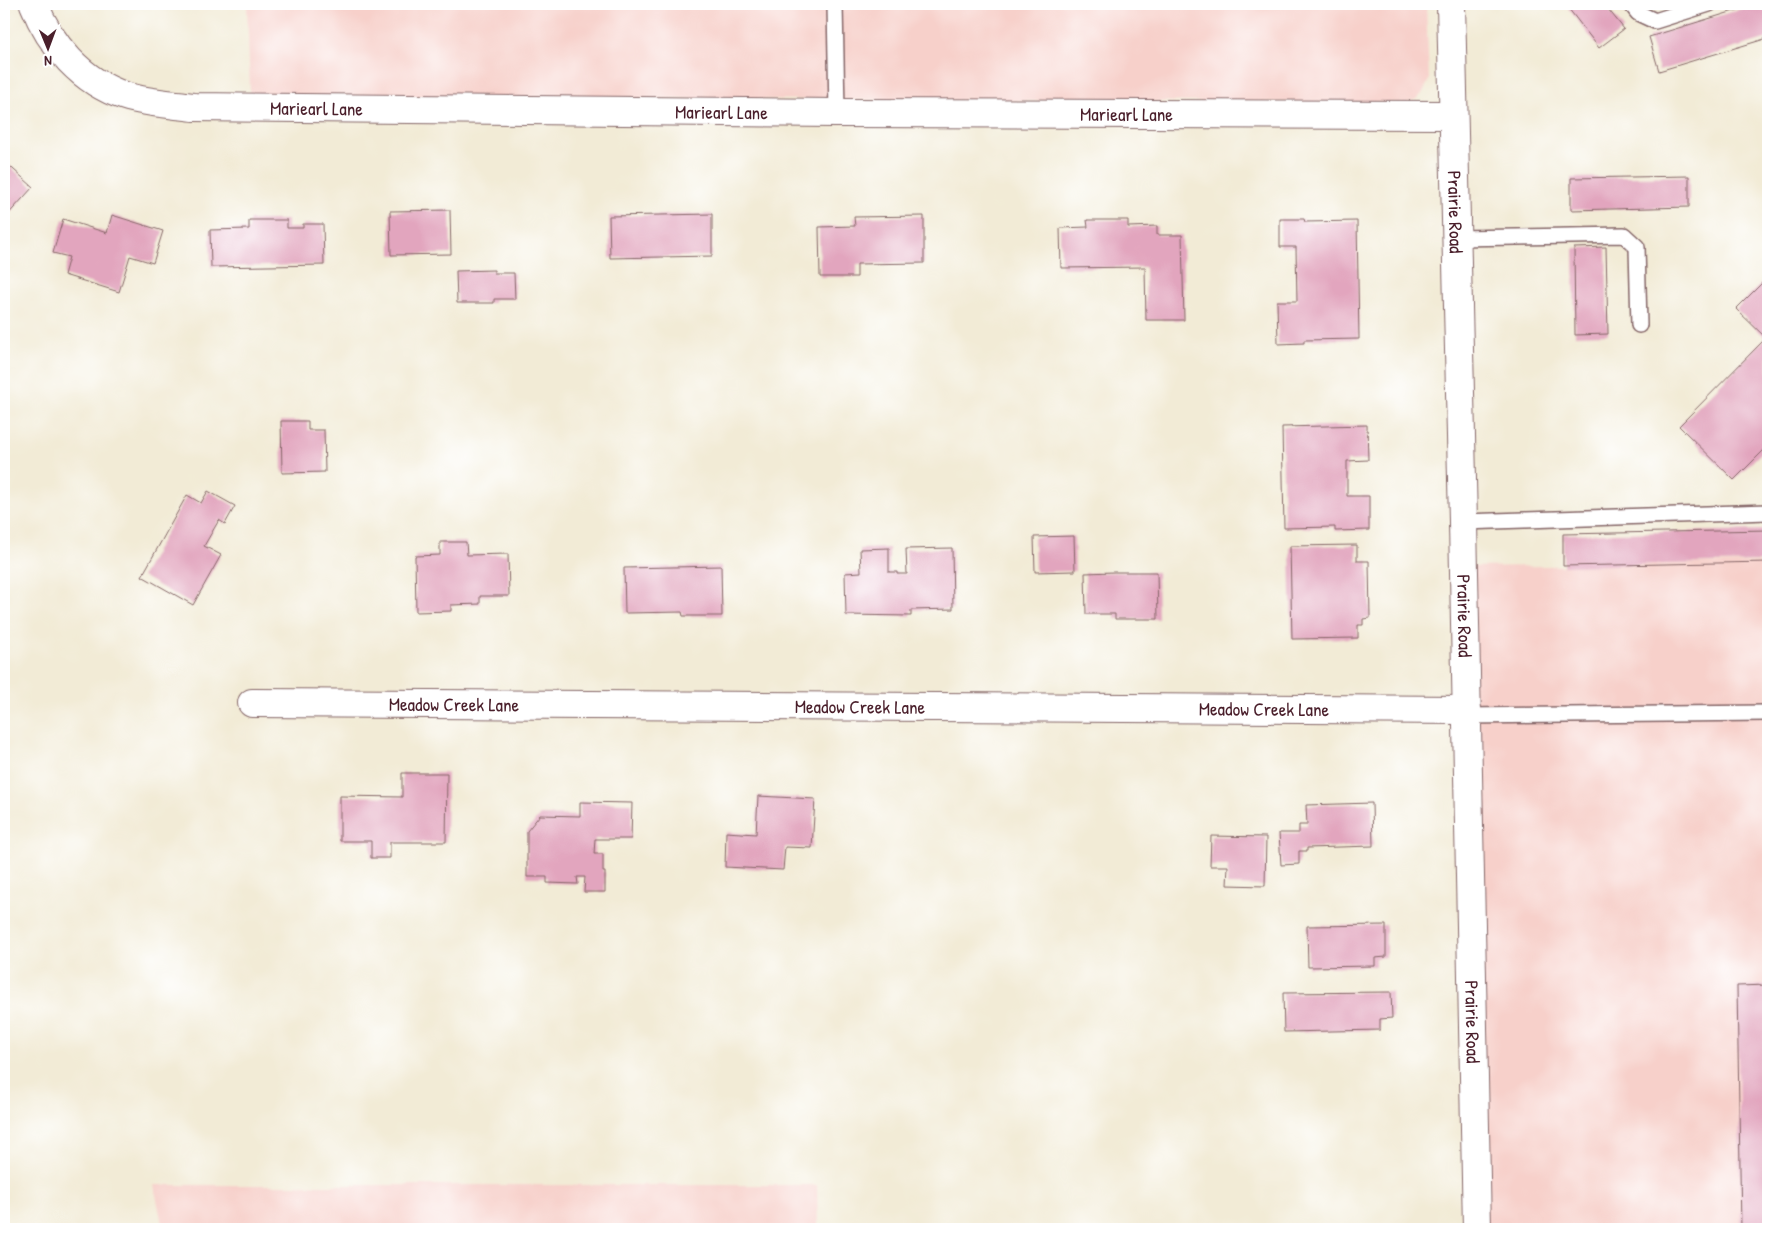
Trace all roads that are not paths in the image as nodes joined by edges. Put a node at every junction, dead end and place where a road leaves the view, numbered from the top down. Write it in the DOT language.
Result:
graph roads {
  1 [pos="34,4"];
  2 [pos="835,4"];
  3 [pos="1451,4"];
  4 [pos="1631,4"];
  5 [pos="1709,4"];
  6 [pos="837,113"];
  7 [pos="1453,115"];
  8 [pos="1457,238"];
  9 [pos="1639,325"];
  10 [pos="1768,512"];
  11 [pos="1463,522"];
  12 [pos="252,702"];
  13 [pos="1467,713"];
  14 [pos="1768,713"];
  15 [pos="1477,1229"];
  1 -- 6 [label="street, Mariearl Lane"];
  2 -- 6 [label="lane"];
  3 -- 7 [label="street, Prairie Road"];
  4 -- 5 [label="lane"];
  6 -- 7 [label="street, Mariearl Lane"];
  7 -- 8 [label="street, Prairie Road"];
  8 -- 9 [label="lane"];
  8 -- 11 [label="street, Prairie Road"];
  10 -- 11 [label="lane"];
  11 -- 13 [label="street, Prairie Road"];
  12 -- 13 [label="street, Meadow Creek Lane"];
  13 -- 14 [label="lane"];
  13 -- 15 [label="street, Prairie Road"];
}
